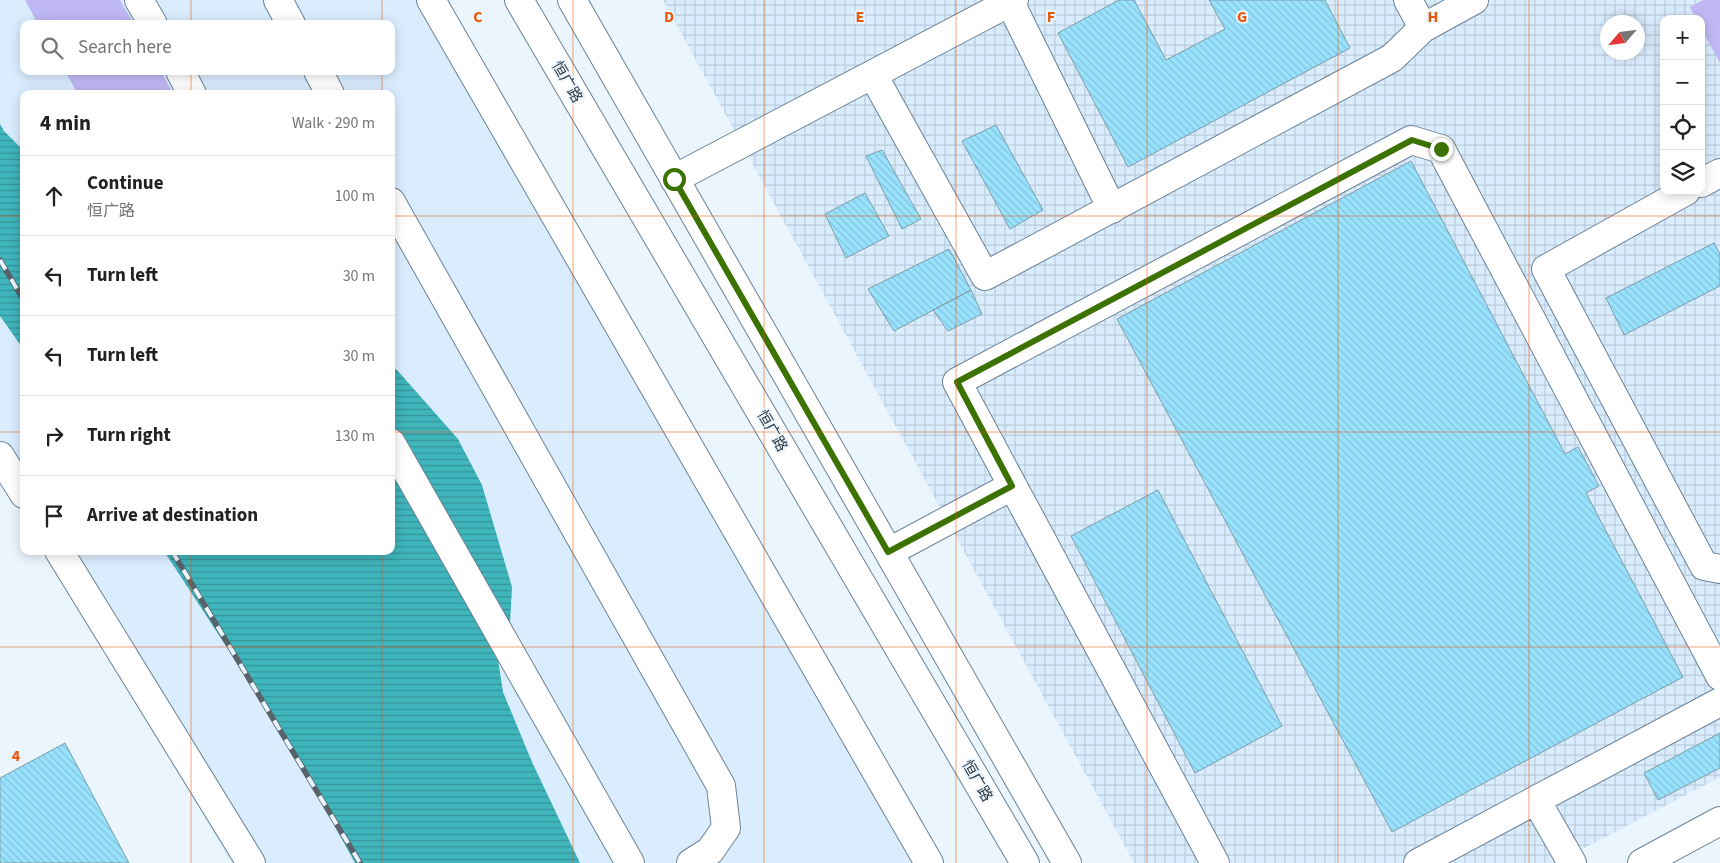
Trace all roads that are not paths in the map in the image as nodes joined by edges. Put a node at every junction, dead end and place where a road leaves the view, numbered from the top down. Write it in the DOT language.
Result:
graph roads {
  1 [pos="139,0"];
  2 [pos="278,0"];
  3 [pos="431,0"];
  4 [pos="519,0"];
  5 [pos="572,0"];
  6 [pos="1408,0"];
  7 [pos="1474,0"];
  8 [pos="1012,1"];
  9 [pos="151,20"];
  10 [pos="289,20"];
  11 [pos="1423,28"];
  12 [pos="182,75"];
  13 [pos="320,75"];
  14 [pos="873,75"];
  15 [pos="190,90"];
  16 [pos="328,90"];
  17 [pos="1720,173"];
  18 [pos="674,179"];
  19 [pos="1705,181"];
  20 [pos="1679,195"];
  21 [pos="1112,208"];
  22 [pos="395,209"];
  23 [pos="395,451"];
  24 [pos="0,456"];
  25 [pos="1012,486"];
  26 [pos="20,488"];
  27 [pos="888,552"];
  28 [pos="61,555"];
  29 [pos="1720,569"];
  30 [pos="1720,676"];
  31 [pos="1720,702"];
  32 [pos="1536,800"];
  33 [pos="1720,822"];
  34 [pos="251,863"];
  35 [pos="630,863"];
  36 [pos="691,863"];
  37 [pos="929,863"];
  38 [pos="1025,863"];
  39 [pos="1067,863"];
  40 [pos="1216,863"];
  41 [pos="1418,863"];
  42 [pos="1572,863"];
  43 [pos="1642,863"];
  1 -- 9 [label="street"];
  2 -- 10 [label="street"];
  3 -- 37 [label="street"];
  4 -- 38 [label="street, 恒广路"];
  5 -- 18 [label="street"];
  6 -- 11 [label="street"];
  7 -- 11 [label="street"];
  8 -- 14 [label="street"];
  8 -- 21 [label="street"];
  11 -- 21 [label="street"];
  12 -- 15 [label="street"];
  13 -- 16 [label="street"];
  14 -- 18 [label="street"];
  14 -- 21 [label="street"];
  17 -- 19 [label="street"];
  18 -- 27 [label="street"];
  20 -- 29 [label="street"];
  22 -- 36 [label="street"];
  23 -- 35 [label="street"];
  24 -- 26 [label="street"];
  25 -- 27 [label="street"];
  25 -- 30 [label="street"];
  25 -- 40 [label="street"];
  27 -- 39 [label="street"];
  28 -- 34 [label="street"];
  31 -- 32 [label="street"];
  32 -- 41 [label="street"];
  32 -- 42 [label="street"];
  33 -- 43 [label="street"];
}
